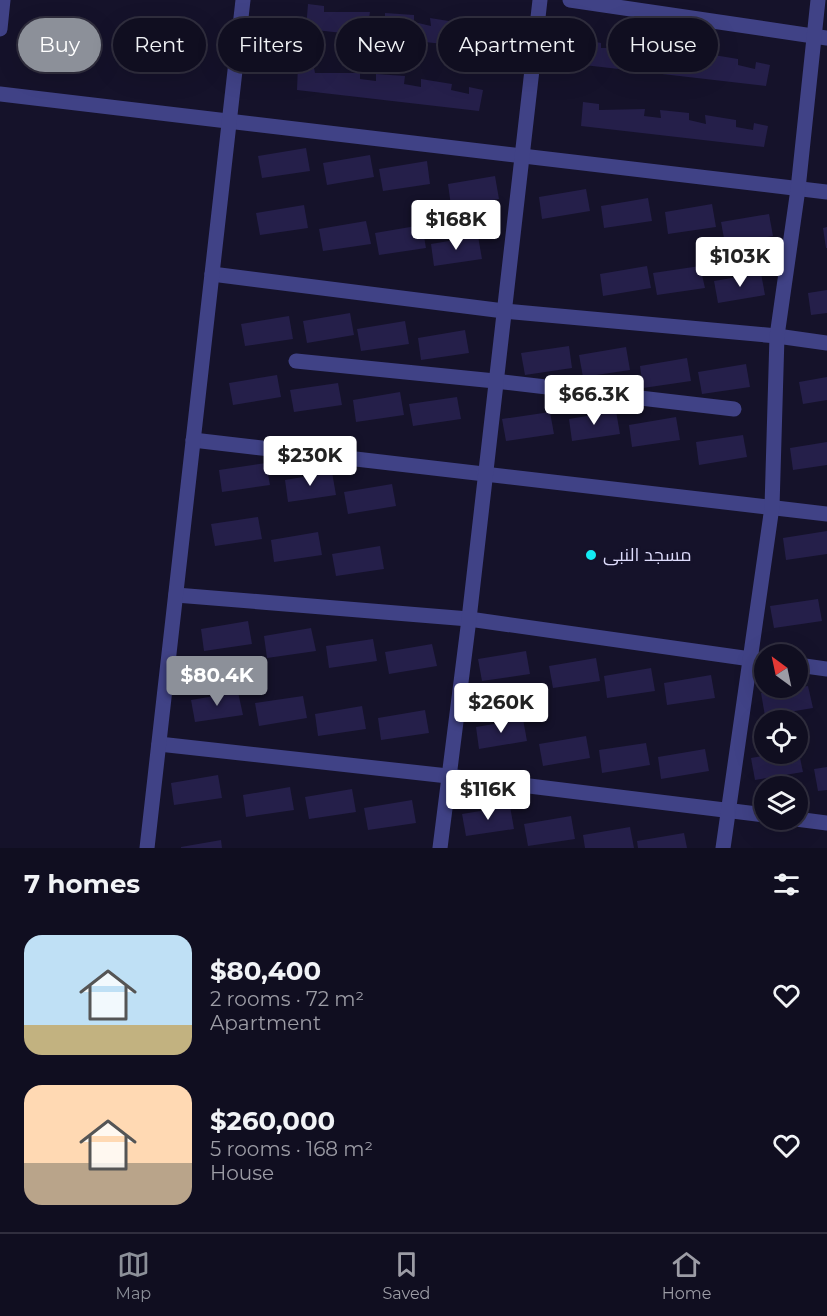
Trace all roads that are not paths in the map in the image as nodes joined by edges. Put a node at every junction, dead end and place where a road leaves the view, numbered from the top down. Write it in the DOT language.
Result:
graph roads {
  1 [pos="3,0"];
  2 [pos="243,0"];
  3 [pos="540,0"];
  4 [pos="570,0"];
  5 [pos="818,0"];
  6 [pos="0,29"];
  7 [pos="821,37"];
  8 [pos="0,94"];
  9 [pos="229,121"];
  10 [pos="524,156"];
  11 [pos="798,189"];
  12 [pos="827,192"];
  13 [pos="212,274"];
  14 [pos="504,311"];
  15 [pos="777,336"];
  16 [pos="827,343"];
  17 [pos="296,361"];
  18 [pos="495,381"];
  19 [pos="734,409"];
  20 [pos="193,440"];
  21 [pos="484,475"];
  22 [pos="772,507"];
  23 [pos="827,514"];
  24 [pos="176,595"];
  25 [pos="469,619"];
  26 [pos="758,644"];
  27 [pos="754,659"];
  28 [pos="808,666"];
  29 [pos="827,669"];
  30 [pos="754,675"];
  31 [pos="159,744"];
  32 [pos="448,776"];
  33 [pos="729,810"];
  34 [pos="754,813"];
  35 [pos="808,821"];
  36 [pos="827,823"];
  37 [pos="147,848"];
  38 [pos="440,848"];
  39 [pos="723,848"];
  1 -- 6 [label="street"];
  2 -- 9 [label="street"];
  3 -- 10 [label="street"];
  4 -- 7 [label="street"];
  5 -- 7 [label="street"];
  7 -- 11 [label="street"];
  8 -- 9 [label="street"];
  9 -- 10 [label="street"];
  9 -- 13 [label="street"];
  10 -- 11 [label="street"];
  10 -- 14 [label="street"];
  11 -- 12 [label="street"];
  11 -- 15 [label="street"];
  13 -- 14 [label="street"];
  13 -- 20 [label="street"];
  14 -- 15 [label="street"];
  14 -- 18 [label="street"];
  15 -- 16 [label="street"];
  15 -- 22 [label="street"];
  17 -- 18 [label="street"];
  18 -- 19 [label="street"];
  18 -- 21 [label="street"];
  20 -- 21 [label="street"];
  20 -- 24 [label="street"];
  21 -- 22 [label="street"];
  21 -- 25 [label="street"];
  22 -- 23 [label="street"];
  22 -- 26 [label="street"];
  24 -- 25 [label="street"];
  24 -- 31 [label="street"];
  25 -- 27 [label="street"];
  25 -- 32 [label="street"];
  28 -- 29 [label="street"];
  30 -- 33 [label="street"];
  31 -- 32 [label="street"];
  31 -- 37 [label="street"];
  32 -- 33 [label="street"];
  32 -- 38 [label="street"];
  33 -- 34 [label="street"];
  33 -- 39 [label="street"];
  35 -- 36 [label="street"];
}
